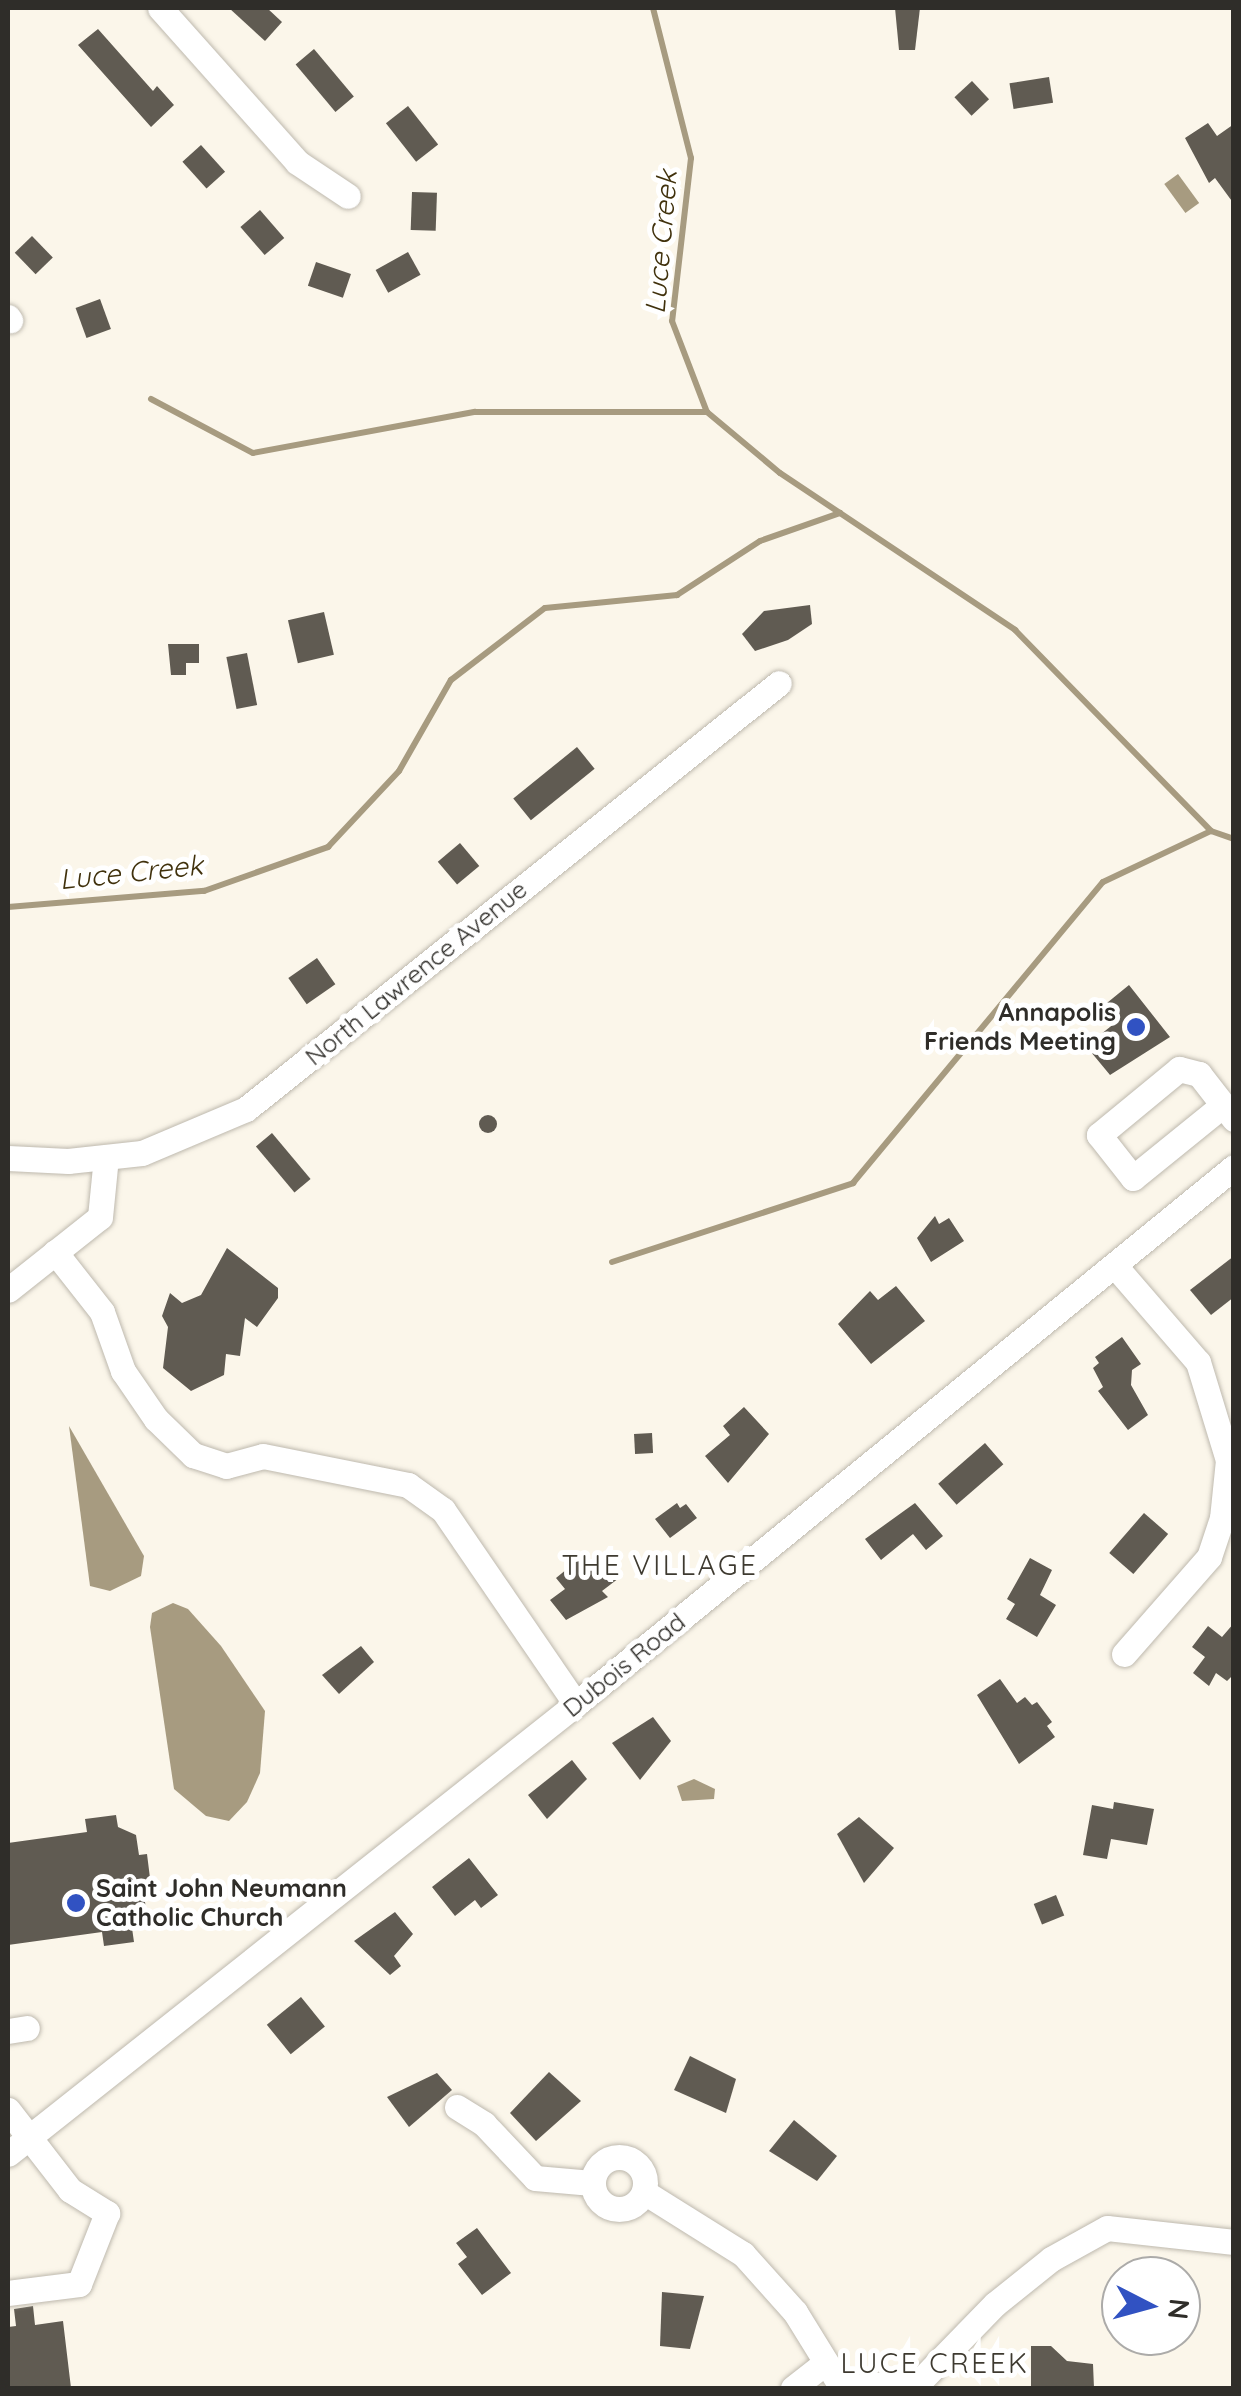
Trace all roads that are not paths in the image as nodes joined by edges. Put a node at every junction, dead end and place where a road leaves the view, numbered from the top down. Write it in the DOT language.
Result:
graph roads {
  1 [pos="160,8"];
  2 [pos="348,196"];
  3 [pos="779,683"];
  4 [pos="1228,1112"];
  5 [pos="106,1157"];
  6 [pos="8,1158"];
  7 [pos="1234,1167"];
  8 [pos="55,1252"];
  9 [pos="1115,1266"];
  10 [pos="8,1290"];
  11 [pos="1124,1654"];
  12 [pos="576,1704"];
  13 [pos="457,2107"];
  14 [pos="8,2110"];
  15 [pos="31,2136"];
  16 [pos="8,2154"];
  17 [pos="592,2183"];
  18 [pos="644,2192"];
  19 [pos="1234,2242"];
  20 [pos="8,2293"];
  21 [pos="824,2364"];
  22 [pos="918,2384"];
  23 [pos="792,2388"];
  24 [pos="845,2388"];
  1 -- 2 [label="street"];
  3 -- 5 [label="street, North Lawrence Avenue"];
  4 -- 4 [label="street"];
  5 -- 6 [label="street, North Lawrence Avenue"];
  5 -- 8 [label="street"];
  7 -- 9 [label="street, Dubois Road"];
  8 -- 10 [label="street"];
  8 -- 12 [label="street"];
  9 -- 11 [label="street"];
  9 -- 12 [label="street, Dubois Road"];
  12 -- 15 [label="street, Dubois Road"];
  13 -- 17 [label="street"];
  14 -- 15 [label="street"];
  15 -- 16 [label="street, Dubois Road"];
  15 -- 20 [label="street"];
  17 -- 18 [label="street"];
  17 -- 18 [label="street"];
  18 -- 21 [label="street"];
  19 -- 22 [label="street"];
  21 -- 23 [label="street"];
  21 -- 24 [label="street"];
  22 -- 24 [label="street"];
}
